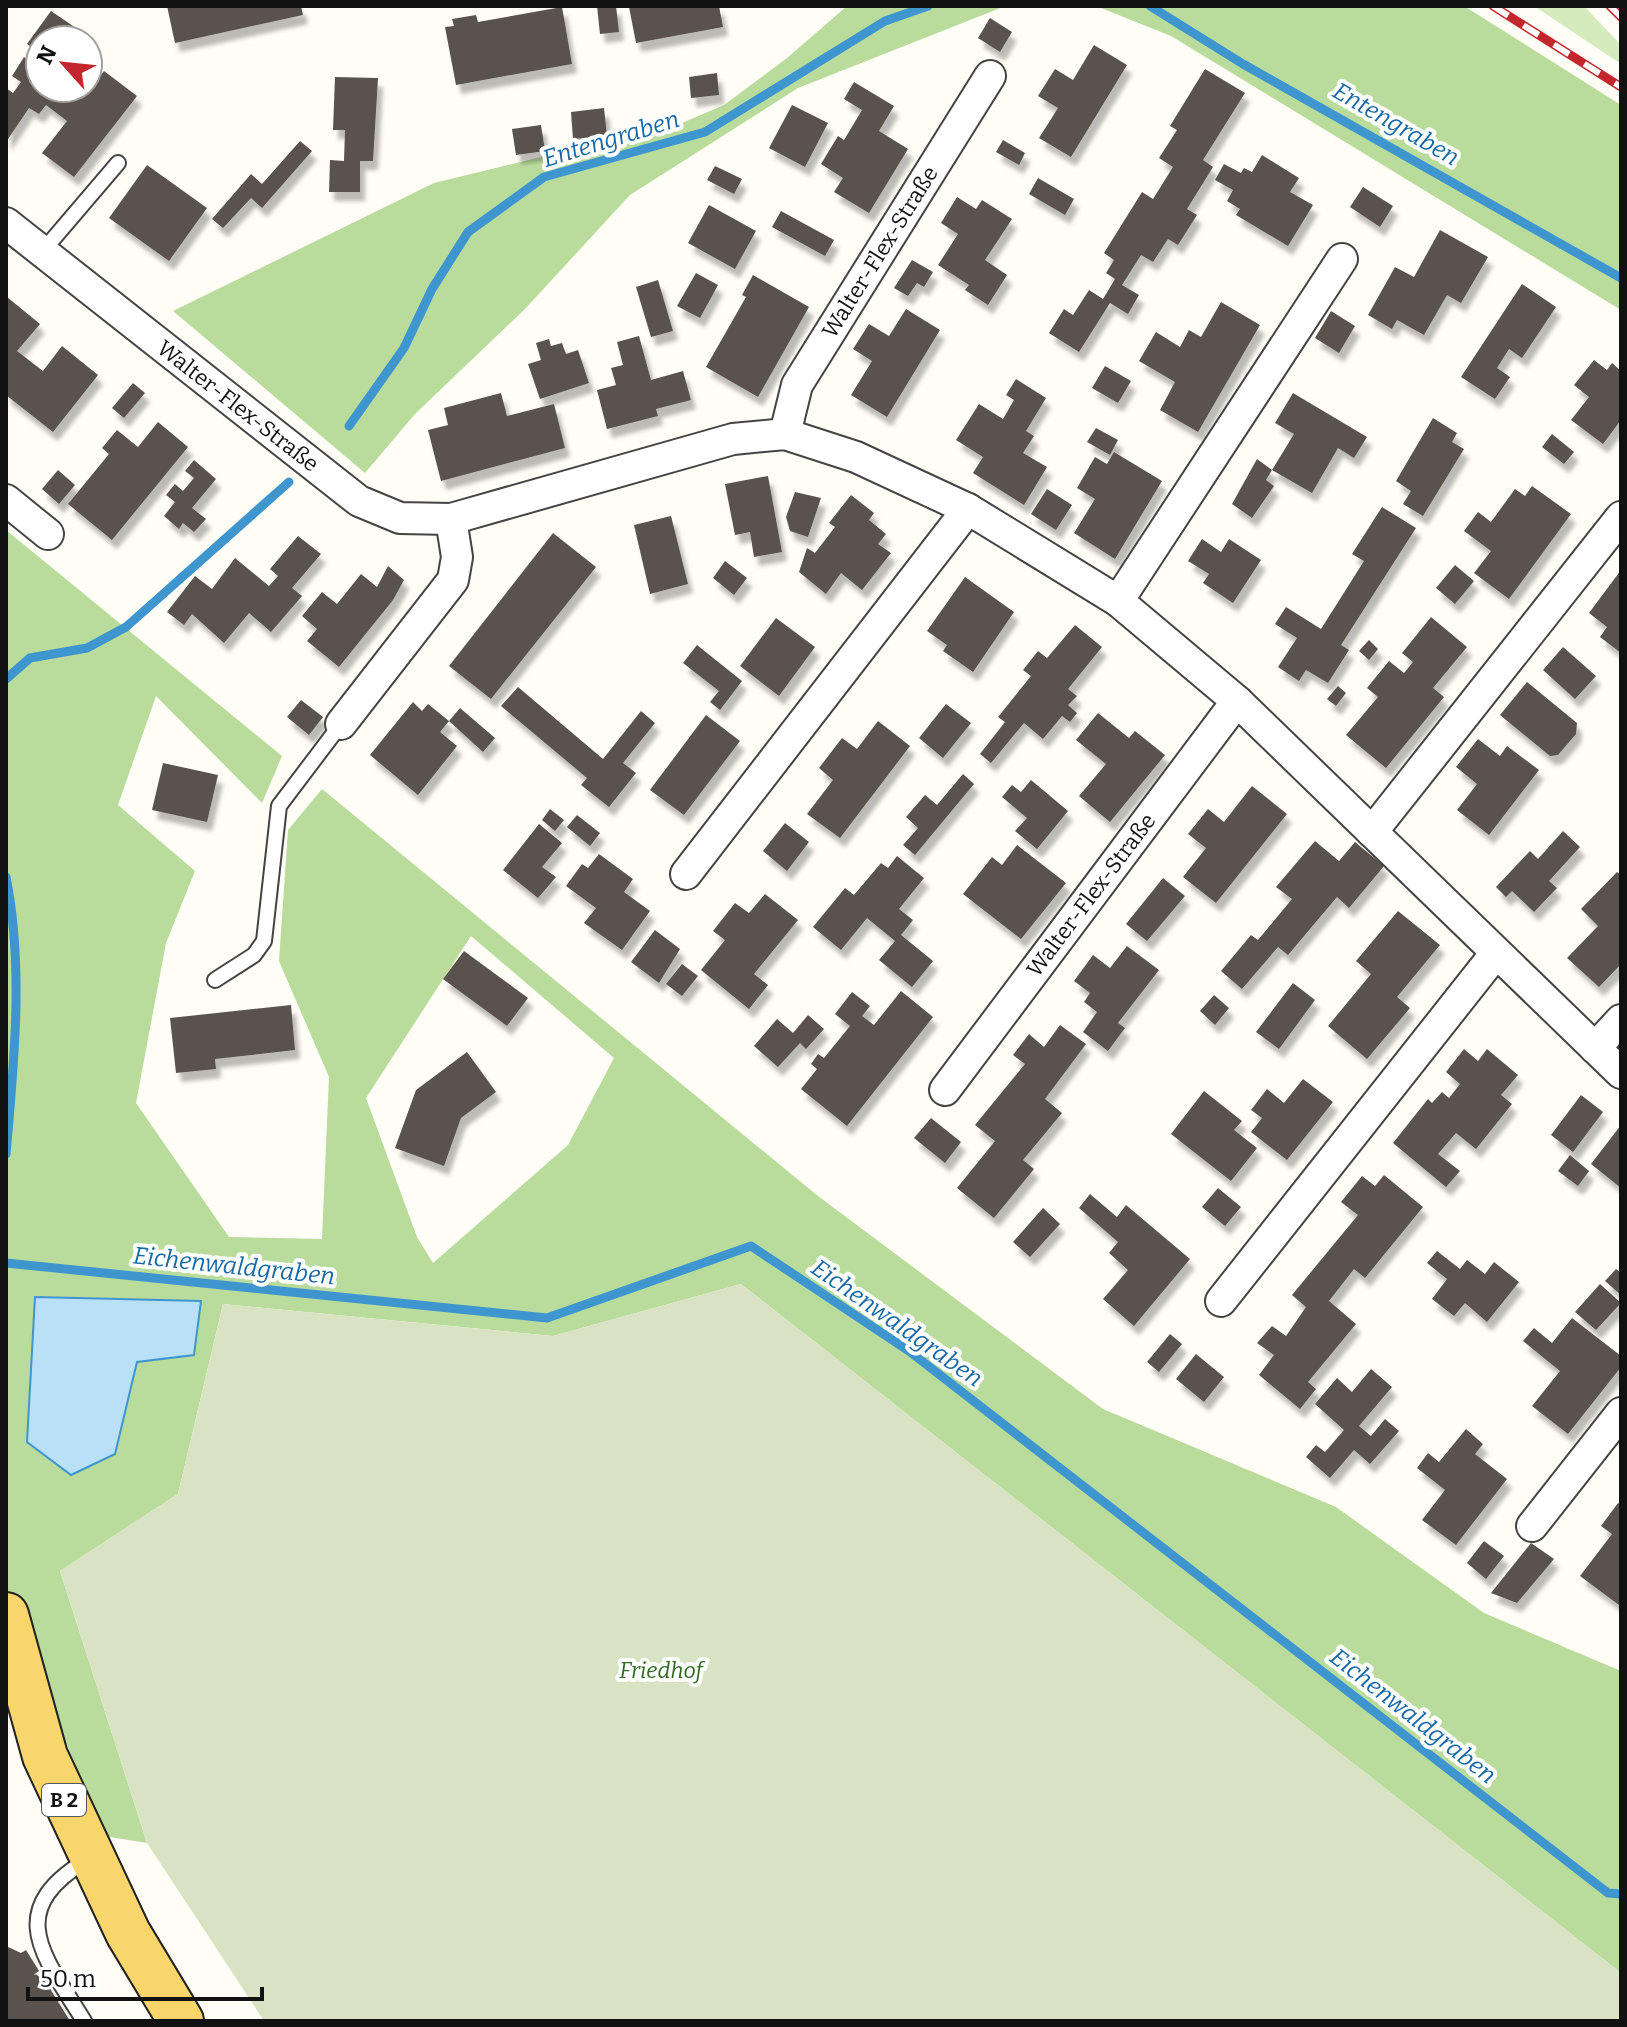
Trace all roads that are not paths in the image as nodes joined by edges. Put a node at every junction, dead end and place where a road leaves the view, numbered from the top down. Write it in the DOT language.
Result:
graph roads {
  1 [pos="990,76"];
  2 [pos="118,163"];
  3 [pos="6,223"];
  4 [pos="42,252"];
  5 [pos="1342,259"];
  6 [pos="785,434"];
  7 [pos="6,500"];
  8 [pos="968,509"];
  9 [pos="1621,517"];
  10 [pos="451,519"];
  11 [pos="48,534"];
  12 [pos="1118,601"];
  13 [pos="1237,701"];
  14 [pos="341,724"];
  15 [pos="1372,832"];
  16 [pos="686,874"];
  17 [pos="1496,953"];
  18 [pos="215,980"];
  19 [pos="1621,1020"];
  20 [pos="1595,1048"];
  21 [pos="1621,1073"];
  22 [pos="945,1090"];
  23 [pos="1221,1301"];
  24 [pos="1621,1413"];
  25 [pos="1532,1526"];
  26 [pos="6,1615"];
  27 [pos="91,1858"];
  28 [pos="84,2021"];
  29 [pos="181,2021"];
  1 -- 6 [label="street, Walter-Flex-Straße"];
  2 -- 4 [label="lane"];
  3 -- 4 [label="street, Walter-Flex-Straße"];
  4 -- 10 [label="street, Walter-Flex-Straße"];
  5 -- 12 [label="street"];
  6 -- 8 [label="street, Walter-Flex-Straße"];
  6 -- 10 [label="street, Walter-Flex-Straße"];
  7 -- 11 [label="street"];
  8 -- 12 [label="street, Walter-Flex-Straße"];
  8 -- 16 [label="street"];
  9 -- 15 [label="street"];
  10 -- 14 [label="street"];
  12 -- 13 [label="street, Walter-Flex-Straße"];
  13 -- 15 [label="street, Walter-Flex-Straße"];
  13 -- 22 [label="street, Walter-Flex-Straße"];
  14 -- 18 [label="lane"];
  15 -- 17 [label="street, Walter-Flex-Straße"];
  17 -- 20 [label="street, Walter-Flex-Straße"];
  17 -- 23 [label="street"];
  19 -- 20 [label="street"];
  20 -- 21 [label="street, Walter-Flex-Straße"];
  24 -- 25 [label="street"];
  26 -- 27 [label="main road, B 2"];
  27 -- 28 [label="lane"];
  27 -- 29 [label="main road, B 2"];
}
